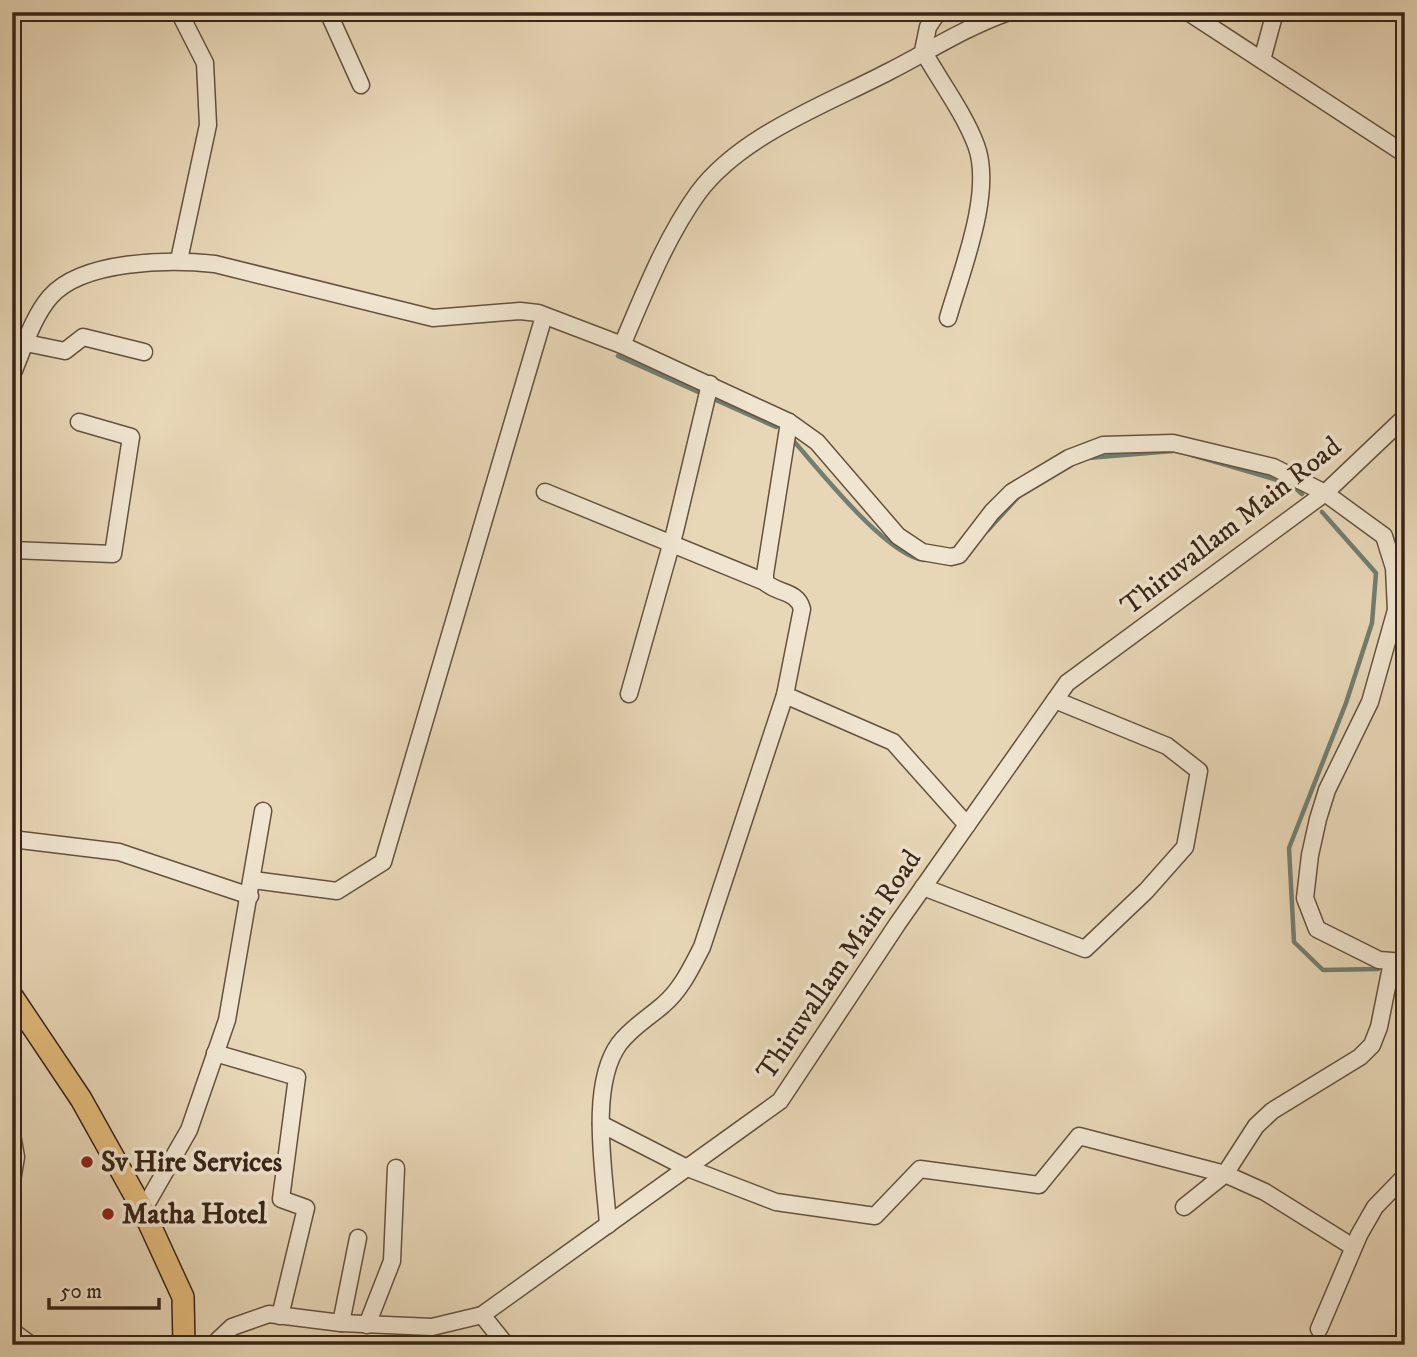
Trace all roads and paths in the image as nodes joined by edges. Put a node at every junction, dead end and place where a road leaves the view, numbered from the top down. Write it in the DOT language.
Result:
graph roads {
  1 [pos="179,12"];
  2 [pos="328,12"];
  3 [pos="938,12"];
  4 [pos="1009,12"];
  5 [pos="1188,12"];
  6 [pos="1275,12"];
  7 [pos="923,51"];
  8 [pos="1262,60"];
  9 [pos="361,85"];
  10 [pos="1405,155"];
  11 [pos="179,260"];
  12 [pos="544,316"];
  13 [pos="948,318"];
  14 [pos="26,344"];
  15 [pos="622,345"];
  16 [pos="144,352"];
  17 [pos="12,375"];
  18 [pos="710,384"];
  19 [pos="1405,417"];
  20 [pos="79,422"];
  21 [pos="789,422"];
  22 [pos="545,492"];
  23 [pos="1325,493"];
  24 [pos="671,545"];
  25 [pos="12,550"];
  26 [pos="765,582"];
  27 [pos="1400,613"];
  28 [pos="629,694"];
  29 [pos="785,695"];
  30 [pos="1055,700"];
  31 [pos="263,811"];
  32 [pos="967,825"];
  33 [pos="12,839"];
  34 [pos="253,880"];
  35 [pos="923,887"];
  36 [pos="250,896"];
  37 [pos="1398,962"];
  38 [pos="12,996"];
  39 [pos="215,1053"];
  40 [pos="601,1124"];
  41 [pos="12,1135"];
  42 [pos="685,1167"];
  43 [pos="396,1168"];
  44 [pos="1225,1174"];
  45 [pos="1405,1176"];
  46 [pos="12,1181"];
  47 [pos="1184,1207"];
  48 [pos="143,1210"];
  49 [pos="608,1224"];
  50 [pos="358,1238"];
  51 [pos="1353,1247"];
  52 [pos="482,1315"];
  53 [pos="280,1316"];
  54 [pos="341,1323"];
  55 [pos="367,1325"];
  56 [pos="1320,1329"];
  57 [pos="12,1331"];
  58 [pos="31,1345"];
  59 [pos="184,1345"];
  60 [pos="213,1345"];
  61 [pos="506,1345"];
  1 -- 11 [label="street"];
  2 -- 9 [label="street"];
  3 -- 7 [label="street"];
  4 -- 7 [label="street"];
  5 -- 8 [label="street"];
  6 -- 8 [label="street"];
  7 -- 13 [label="street"];
  7 -- 15 [label="street"];
  8 -- 10 [label="street"];
  11 -- 12 [label="street"];
  11 -- 14 [label="street"];
  12 -- 15 [label="street"];
  12 -- 34 [label="street"];
  14 -- 16 [label="street"];
  14 -- 17 [label="street"];
  15 -- 18 [label="street"];
  18 -- 21 [label="street"];
  18 -- 24 [label="street"];
  19 -- 23 [label="street, Thiruvallam Main Road"];
  20 -- 25 [label="street"];
  21 -- 23 [label="street"];
  21 -- 26 [label="street"];
  22 -- 24 [label="street"];
  23 -- 27 [label="street"];
  23 -- 30 [label="street, Thiruvallam Main Road"];
  24 -- 26 [label="street"];
  24 -- 28 [label="street"];
  26 -- 29 [label="street"];
  27 -- 37 [label="street"];
  29 -- 32 [label="street"];
  29 -- 40 [label="street"];
  30 -- 32 [label="street, Thiruvallam Main Road"];
  30 -- 35 [label="street"];
  31 -- 34 [label="street"];
  32 -- 35 [label="street, Thiruvallam Main Road"];
  33 -- 36 [label="street"];
  34 -- 36 [label="street"];
  35 -- 42 [label="street, Thiruvallam Main Road"];
  36 -- 39 [label="street"];
  37 -- 44 [label="street"];
  38 -- 48 [label="main road"];
  39 -- 48 [label="street"];
  39 -- 53 [label="street"];
  40 -- 42 [label="street"];
  40 -- 49 [label="street"];
  41 -- 46 [label="street"];
  42 -- 44 [label="street"];
  42 -- 49 [label="street, Thiruvallam Main Road"];
  43 -- 55 [label="street"];
  44 -- 47 [label="street"];
  44 -- 51 [label="street"];
  45 -- 51 [label="street"];
  48 -- 59 [label="main road"];
  49 -- 52 [label="street, Thiruvallam Main Road"];
  50 -- 54 [label="street"];
  51 -- 56 [label="street"];
  52 -- 55 [label="street, Thiruvallam Main Road"];
  52 -- 61 [label="street"];
  53 -- 54 [label="street, Thiruvallam Main Road"];
  53 -- 60 [label="street, Thiruvallam Main Road"];
  54 -- 55 [label="street, Thiruvallam Main Road"];
  57 -- 58 [label="street"];
}
